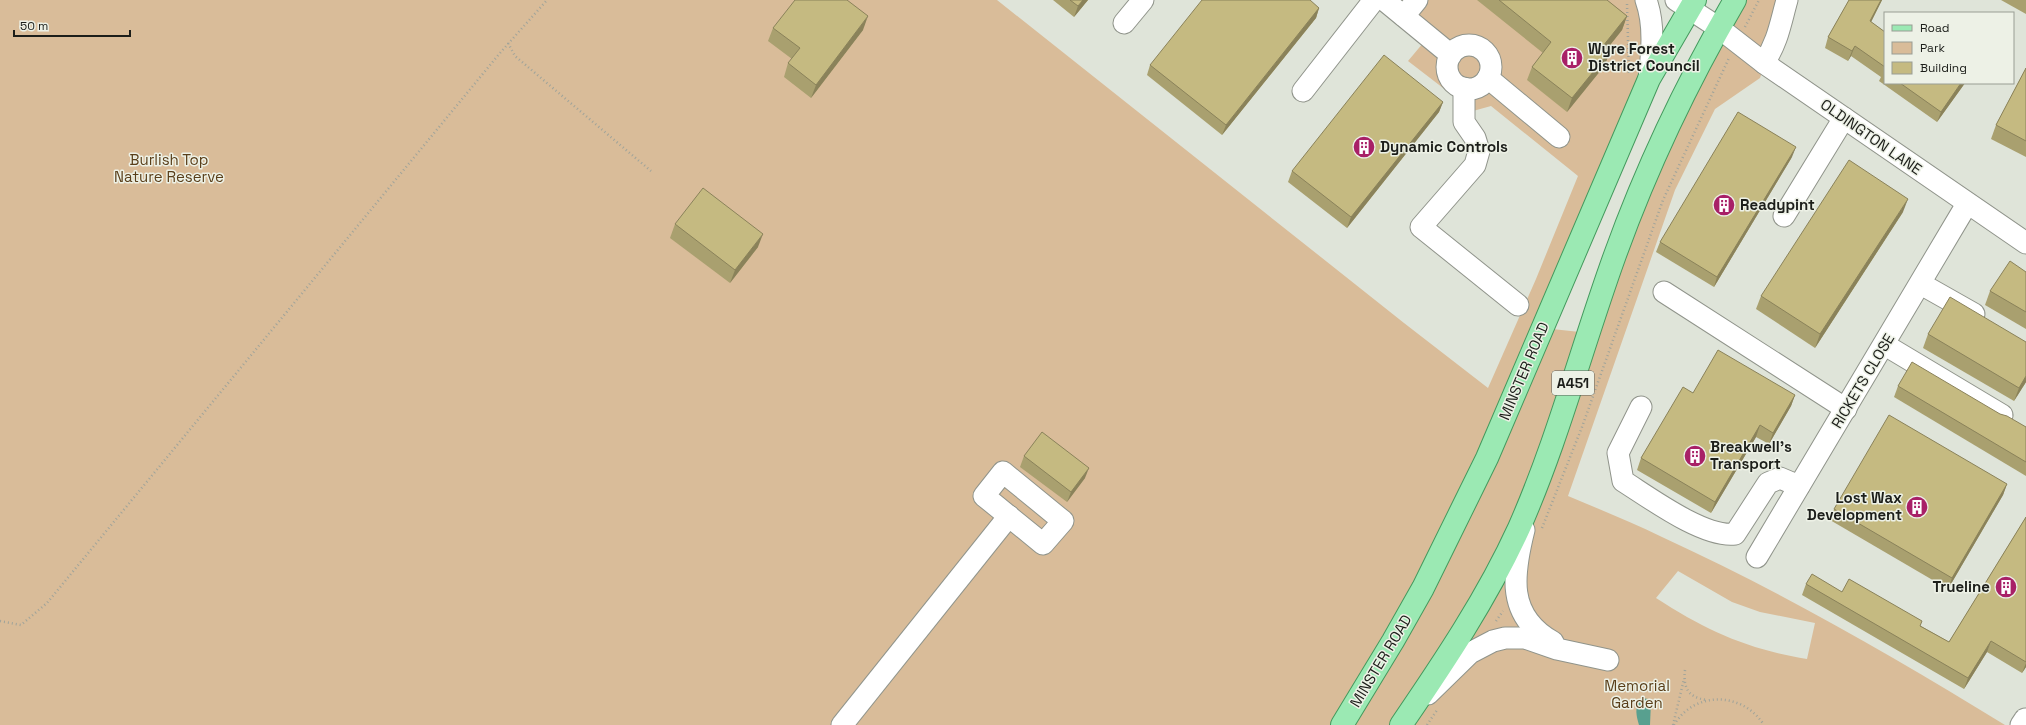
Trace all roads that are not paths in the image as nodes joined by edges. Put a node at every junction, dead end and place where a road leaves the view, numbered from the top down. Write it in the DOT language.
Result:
graph roads {
  1 [pos="1142,0"];
  2 [pos="1374,0"];
  3 [pos="1384,0"];
  4 [pos="1646,0"];
  5 [pos="1735,0"];
  6 [pos="1787,0"];
  7 [pos="1687,3"];
  8 [pos="1410,8"];
  9 [pos="1124,23"];
  10 [pos="1719,28"];
  11 [pos="1451,54"];
  12 [pos="1764,63"];
  13 [pos="1488,78"];
  14 [pos="1639,79"];
  15 [pos="1464,88"];
  16 [pos="1303,91"];
  17 [pos="1844,118"];
  18 [pos="1559,137"];
  19 [pos="1967,204"];
  20 [pos="1784,216"];
  21 [pos="2026,243"];
  22 [pos="1921,284"];
  23 [pos="1664,292"];
  24 [pos="1518,305"];
  25 [pos="1993,324"];
  26 [pos="1885,345"];
  27 [pos="1641,406"];
  28 [pos="1846,409"];
  29 [pos="2002,415"];
  30 [pos="1799,486"];
  31 [pos="1532,496"];
  32 [pos="1009,516"];
  33 [pos="1757,557"];
  34 [pos="1557,649"];
  35 [pos="1608,660"];
  36 [pos="1404,720"];
  37 [pos="842,725"];
  38 [pos="1342,725"];
  1 -- 9 [label="street"];
  2 -- 16 [label="street"];
  3 -- 8 [label="street"];
  4 -- 14 [label="street"];
  5 -- 10 [label="main road, A451"];
  6 -- 12 [label="street"];
  7 -- 10 [label="street, OLDINGTON LANE"];
  7 -- 14 [label="main road, MINSTER ROAD"];
  8 -- 11 [label="street"];
  10 -- 12 [label="street, OLDINGTON LANE"];
  10 -- 31 [label="main road, A451"];
  11 -- 13 [label="street"];
  11 -- 15 [label="street"];
  12 -- 17 [label="street, OLDINGTON LANE"];
  13 -- 15 [label="street"];
  13 -- 18 [label="street"];
  14 -- 38 [label="main road, MINSTER ROAD"];
  15 -- 24 [label="street"];
  17 -- 19 [label="street, OLDINGTON LANE"];
  17 -- 20 [label="street"];
  19 -- 21 [label="street, OLDINGTON LANE"];
  19 -- 22 [label="street, RICKETS CLOSE"];
  22 -- 25 [label="street"];
  22 -- 26 [label="street, RICKETS CLOSE"];
  23 -- 28 [label="street"];
  26 -- 28 [label="street, RICKETS CLOSE"];
  26 -- 29 [label="street"];
  27 -- 30 [label="street"];
  28 -- 30 [label="street, RICKETS CLOSE"];
  30 -- 33 [label="street, RICKETS CLOSE"];
  31 -- 34 [label="street"];
  31 -- 36 [label="main road, A451"];
  32 -- 37 [label="street"];
  34 -- 35 [label="street"];
  34 -- 36 [label="street"];
}
